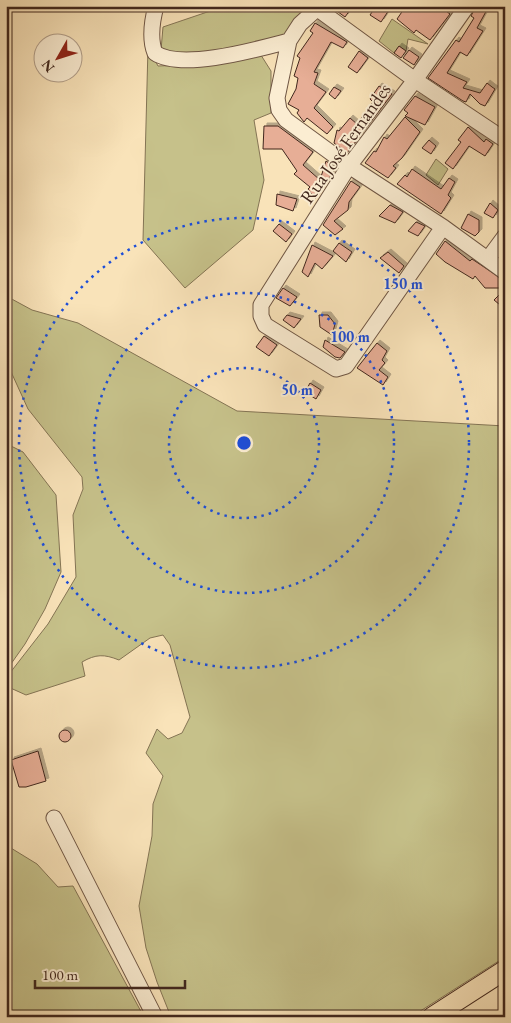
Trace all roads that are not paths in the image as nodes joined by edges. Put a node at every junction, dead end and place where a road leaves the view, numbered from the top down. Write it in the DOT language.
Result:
graph roads {
  1 [pos="156,6"];
  2 [pos="467,6"];
  3 [pos="319,8"];
  4 [pos="288,41"];
  5 [pos="415,80"];
  6 [pos="505,140"];
  7 [pos="348,166"];
  8 [pos="443,227"];
  9 [pos="505,236"];
  10 [pos="488,259"];
  11 [pos="505,272"];
  12 [pos="54,818"];
  13 [pos="505,970"];
  14 [pos="155,1017"];
  15 [pos="432,1017"];
  1 -- 4 [label="street"];
  2 -- 5 [label="street, Rua José Fernandes"];
  3 -- 4 [label="street"];
  3 -- 5 [label="street"];
  4 -- 7 [label="street"];
  5 -- 6 [label="street"];
  5 -- 7 [label="street, Rua José Fernandes"];
  7 -- 8 [label="street"];
  7 -- 8 [label="street, Rua José Fernandes"];
  8 -- 10 [label="street"];
  9 -- 10 [label="street"];
  10 -- 11 [label="street"];
  12 -- 14 [label="street"];
  13 -- 15 [label="main road"];
}
